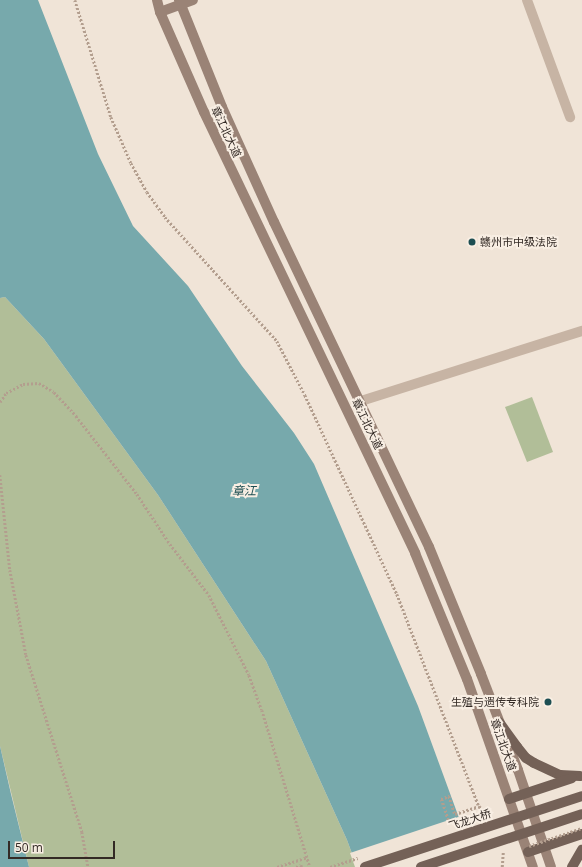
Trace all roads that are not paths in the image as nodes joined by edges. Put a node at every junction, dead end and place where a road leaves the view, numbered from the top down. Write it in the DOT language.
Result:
graph roads {
  1 [pos="157,0"];
  2 [pos="193,0"];
  3 [pos="527,0"];
  4 [pos="179,2"];
  5 [pos="160,12"];
  6 [pos="570,117"];
  7 [pos="582,331"];
  8 [pos="361,401"];
  9 [pos="499,722"];
  10 [pos="581,776"];
  11 [pos="526,794"];
  12 [pos="582,796"];
  13 [pos="509,799"];
  14 [pos="582,814"];
  15 [pos="582,834"];
  16 [pos="544,847"];
  17 [pos="582,850"];
  18 [pos="528,852"];
  19 [pos="365,867"];
  20 [pos="421,867"];
  21 [pos="533,867"];
  22 [pos="551,867"];
  23 [pos="572,867"];
  1 -- 5 [label="main road, 章江北大道"];
  2 -- 4 [label="main road"];
  3 -- 6 [label="street"];
  4 -- 5 [label="main road"];
  4 -- 8 [label="main road, 章江北大道"];
  5 -- 13 [label="main road, 章江北大道"];
  7 -- 8 [label="street"];
  8 -- 9 [label="main road, 章江北大道"];
  9 -- 10 [label="main road"];
  9 -- 11 [label="main road, 章江北大道"];
  10 -- 11 [label="main road"];
  11 -- 13 [label="main road"];
  11 -- 16 [label="main road, 章江北大道"];
  12 -- 19 [label="main road, 飞龙大桥, bridge"];
  13 -- 18 [label="main road, 章江北大道"];
  14 -- 20 [label="main road, bridge"];
  15 -- 16 [label="main road"];
  16 -- 18 [label="main road"];
  16 -- 22 [label="main road, 章江北大道"];
  17 -- 23 [label="main road"];
  18 -- 21 [label="main road, 章江北大道"];
}
